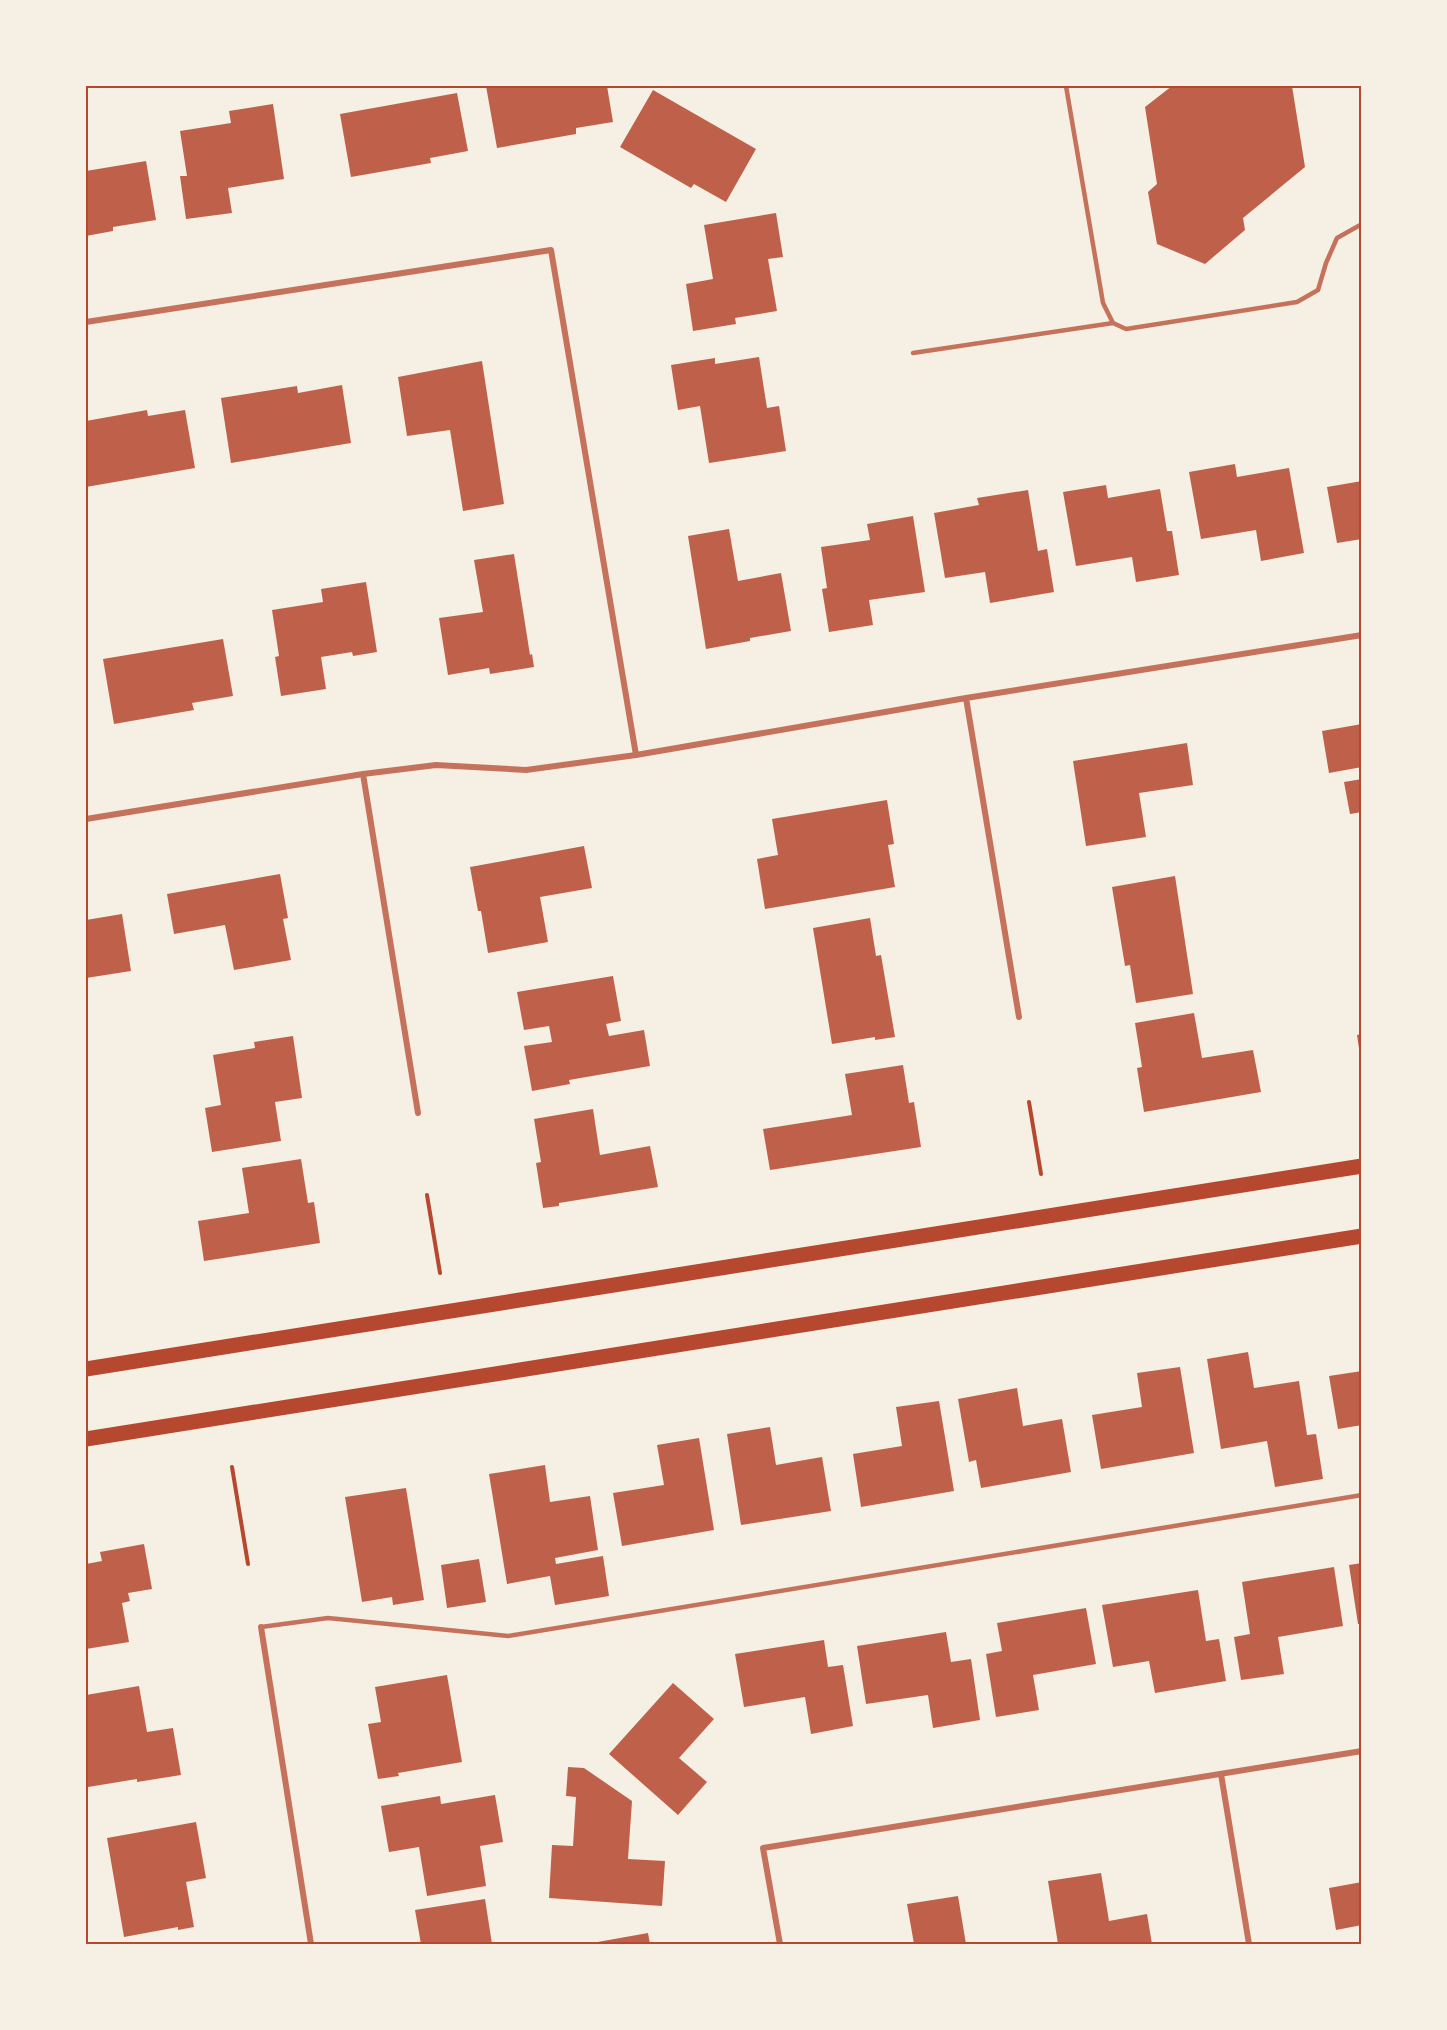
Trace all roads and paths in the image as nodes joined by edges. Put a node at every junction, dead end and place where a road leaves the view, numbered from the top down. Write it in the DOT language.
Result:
graph roads {
  1 [pos="1066,86"];
  2 [pos="1362,225"];
  3 [pos="86,322"];
  4 [pos="1113,323"];
  5 [pos="913,353"];
  6 [pos="1362,635"];
  7 [pos="966,698"];
  8 [pos="636,754"];
  9 [pos="363,774"];
  10 [pos="86,819"];
  11 [pos="1019,1017"];
  12 [pos="1029,1102"];
  13 [pos="418,1113"];
  14 [pos="1362,1166"];
  15 [pos="1041,1174"];
  16 [pos="427,1196"];
  17 [pos="1362,1236"];
  18 [pos="440,1273"];
  19 [pos="86,1370"];
  20 [pos="86,1440"];
  21 [pos="232,1467"];
  22 [pos="1362,1495"];
  23 [pos="248,1564"];
  24 [pos="261,1627"];
  25 [pos="1362,1751"];
  26 [pos="1221,1774"];
  27 [pos="311,1944"];
  28 [pos="780,1944"];
  29 [pos="1249,1944"];
  1 -- 4 [label="lane"];
  2 -- 4 [label="lane"];
  3 -- 8 [label="street"];
  4 -- 5 [label="lane"];
  6 -- 7 [label="street"];
  7 -- 8 [label="street"];
  7 -- 11 [label="street"];
  8 -- 9 [label="street"];
  9 -- 10 [label="street"];
  9 -- 13 [label="street"];
  12 -- 15 [label="path"];
  14 -- 19 [label="main road"];
  16 -- 18 [label="path"];
  17 -- 20 [label="main road"];
  21 -- 23 [label="path"];
  22 -- 24 [label="lane"];
  24 -- 27 [label="street"];
  25 -- 26 [label="street"];
  26 -- 28 [label="street"];
  26 -- 29 [label="street"];
}
